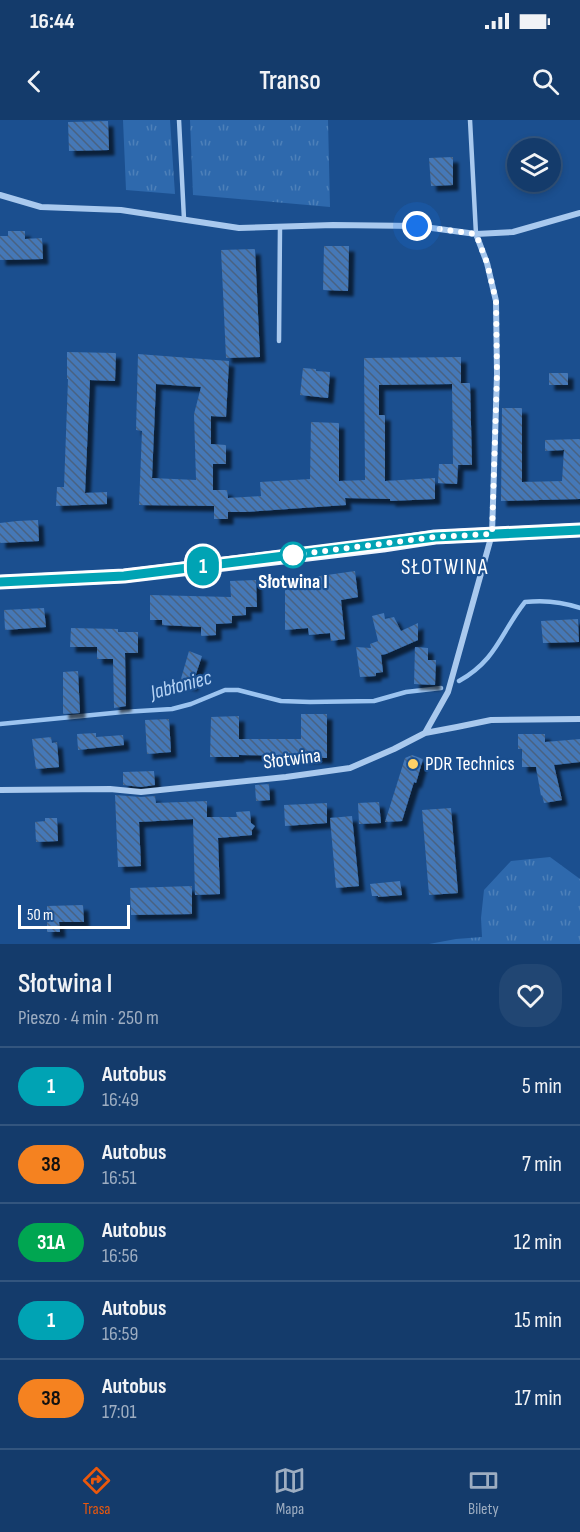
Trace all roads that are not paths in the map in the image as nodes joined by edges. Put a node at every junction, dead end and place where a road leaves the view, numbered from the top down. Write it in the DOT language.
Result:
graph roads {
  1 [pos="179,120"];
  2 [pos="470,120"];
  3 [pos="0,195"];
  4 [pos="580,213"];
  5 [pos="184,219"];
  6 [pos="280,227"];
  7 [pos="476,234"];
  8 [pos="279,341"];
  9 [pos="580,530"];
  10 [pos="492,534"];
  11 [pos="0,582"];
  12 [pos="580,719"];
  13 [pos="425,733"];
  14 [pos="0,790"];
  1 -- 5 [label="lane"];
  2 -- 7 [label="lane"];
  3 -- 5 [label="street"];
  4 -- 7 [label="street"];
  5 -- 6 [label="street"];
  6 -- 7 [label="street"];
  6 -- 8 [label="lane"];
  7 -- 10 [label="street"];
  9 -- 10 [label="main road"];
  10 -- 11 [label="main road"];
  10 -- 13 [label="street"];
  12 -- 13 [label="street, Słotwina"];
  13 -- 14 [label="street, Słotwina"];
}
